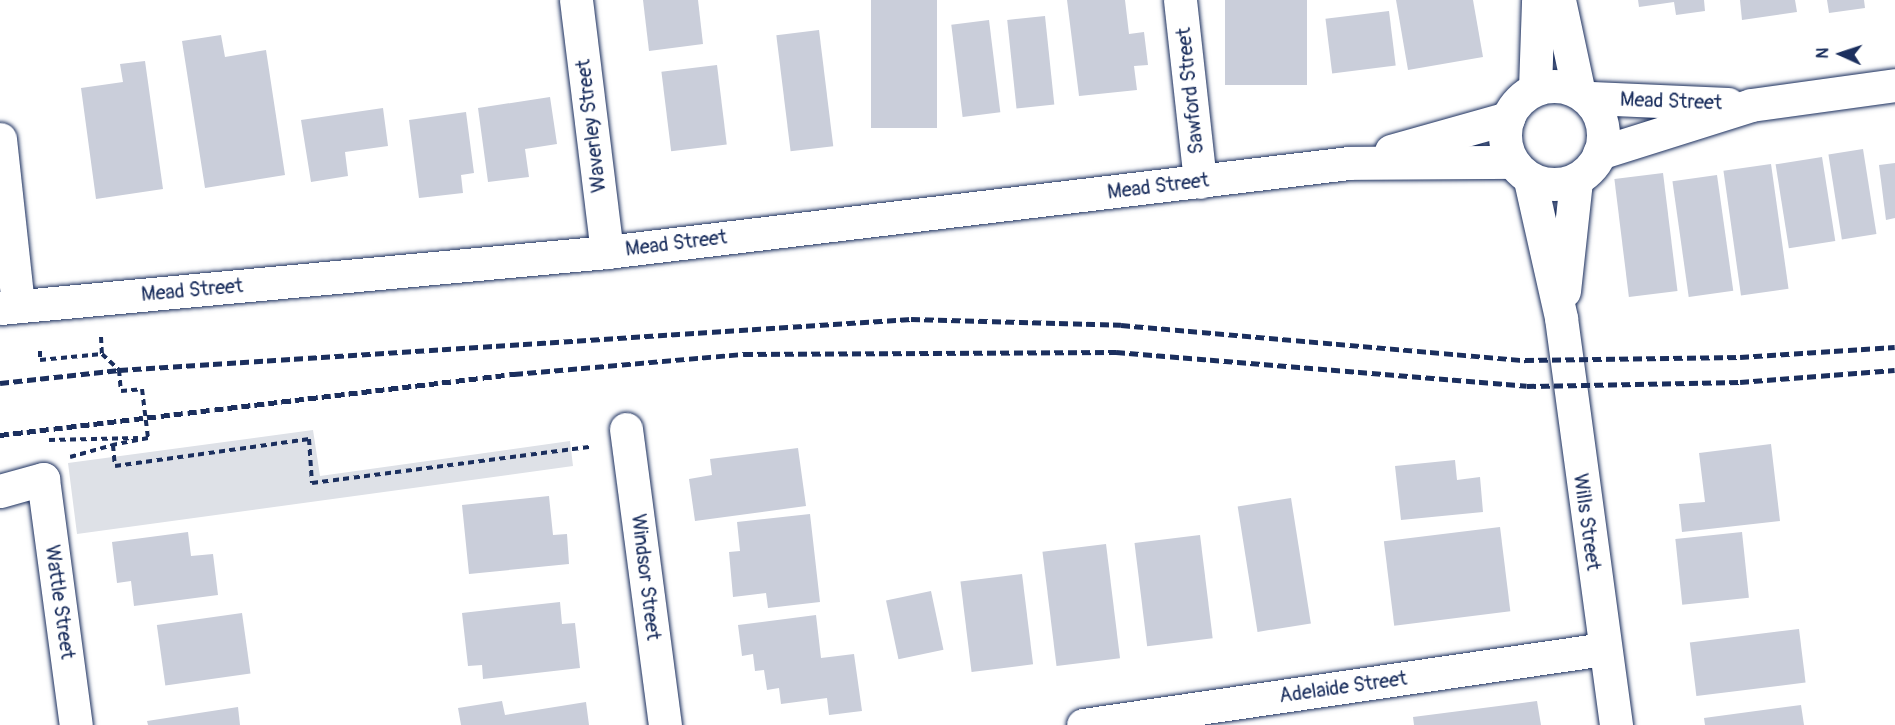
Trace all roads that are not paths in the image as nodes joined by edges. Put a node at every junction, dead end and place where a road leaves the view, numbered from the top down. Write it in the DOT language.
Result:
graph roads {
  1 [pos="576,0"];
  2 [pos="1179,0"];
  3 [pos="1538,0"];
  4 [pos="1559,0"];
  5 [pos="1895,85"];
  6 [pos="1535,88"];
  7 [pos="1585,94"];
  8 [pos="1751,105"];
  9 [pos="1508,118"];
  10 [pos="0,139"];
  11 [pos="1599,153"];
  12 [pos="1349,163"];
  13 [pos="1521,171"];
  14 [pos="1576,180"];
  15 [pos="1200,182"];
  16 [pos="607,252"];
  17 [pos="9,307"];
  18 [pos="1561,318"];
  19 [pos="627,436"];
  20 [pos="0,491"];
  21 [pos="1604,649"];
  22 [pos="76,725"];
  23 [pos="665,725"];
  24 [pos="1083,725"];
  25 [pos="1616,725"];
  1 -- 16 [label="street, Waverley Street"];
  2 -- 15 [label="street, Sawford Street"];
  3 -- 6 [label="street"];
  4 -- 7 [label="street"];
  5 -- 8 [label="street, Mead Street"];
  6 -- 7 [label="street"];
  6 -- 9 [label="street"];
  7 -- 8 [label="street, Mead Street"];
  7 -- 11 [label="street"];
  8 -- 11 [label="street, Mead Street"];
  9 -- 12 [label="street, Mead Street"];
  9 -- 13 [label="street"];
  10 -- 17 [label="street"];
  11 -- 14 [label="street"];
  12 -- 13 [label="street, Mead Street"];
  12 -- 15 [label="street, Mead Street"];
  13 -- 14 [label="street"];
  13 -- 18 [label="street, Wills Street"];
  14 -- 18 [label="street, Wills Street"];
  15 -- 16 [label="street, Mead Street"];
  16 -- 17 [label="street, Mead Street"];
  18 -- 21 [label="street, Wills Street"];
  19 -- 23 [label="street, Windsor Street"];
  20 -- 22 [label="street, Wattle Street"];
  21 -- 24 [label="street, Adelaide Street"];
  21 -- 25 [label="street, Wills Street"];
}
